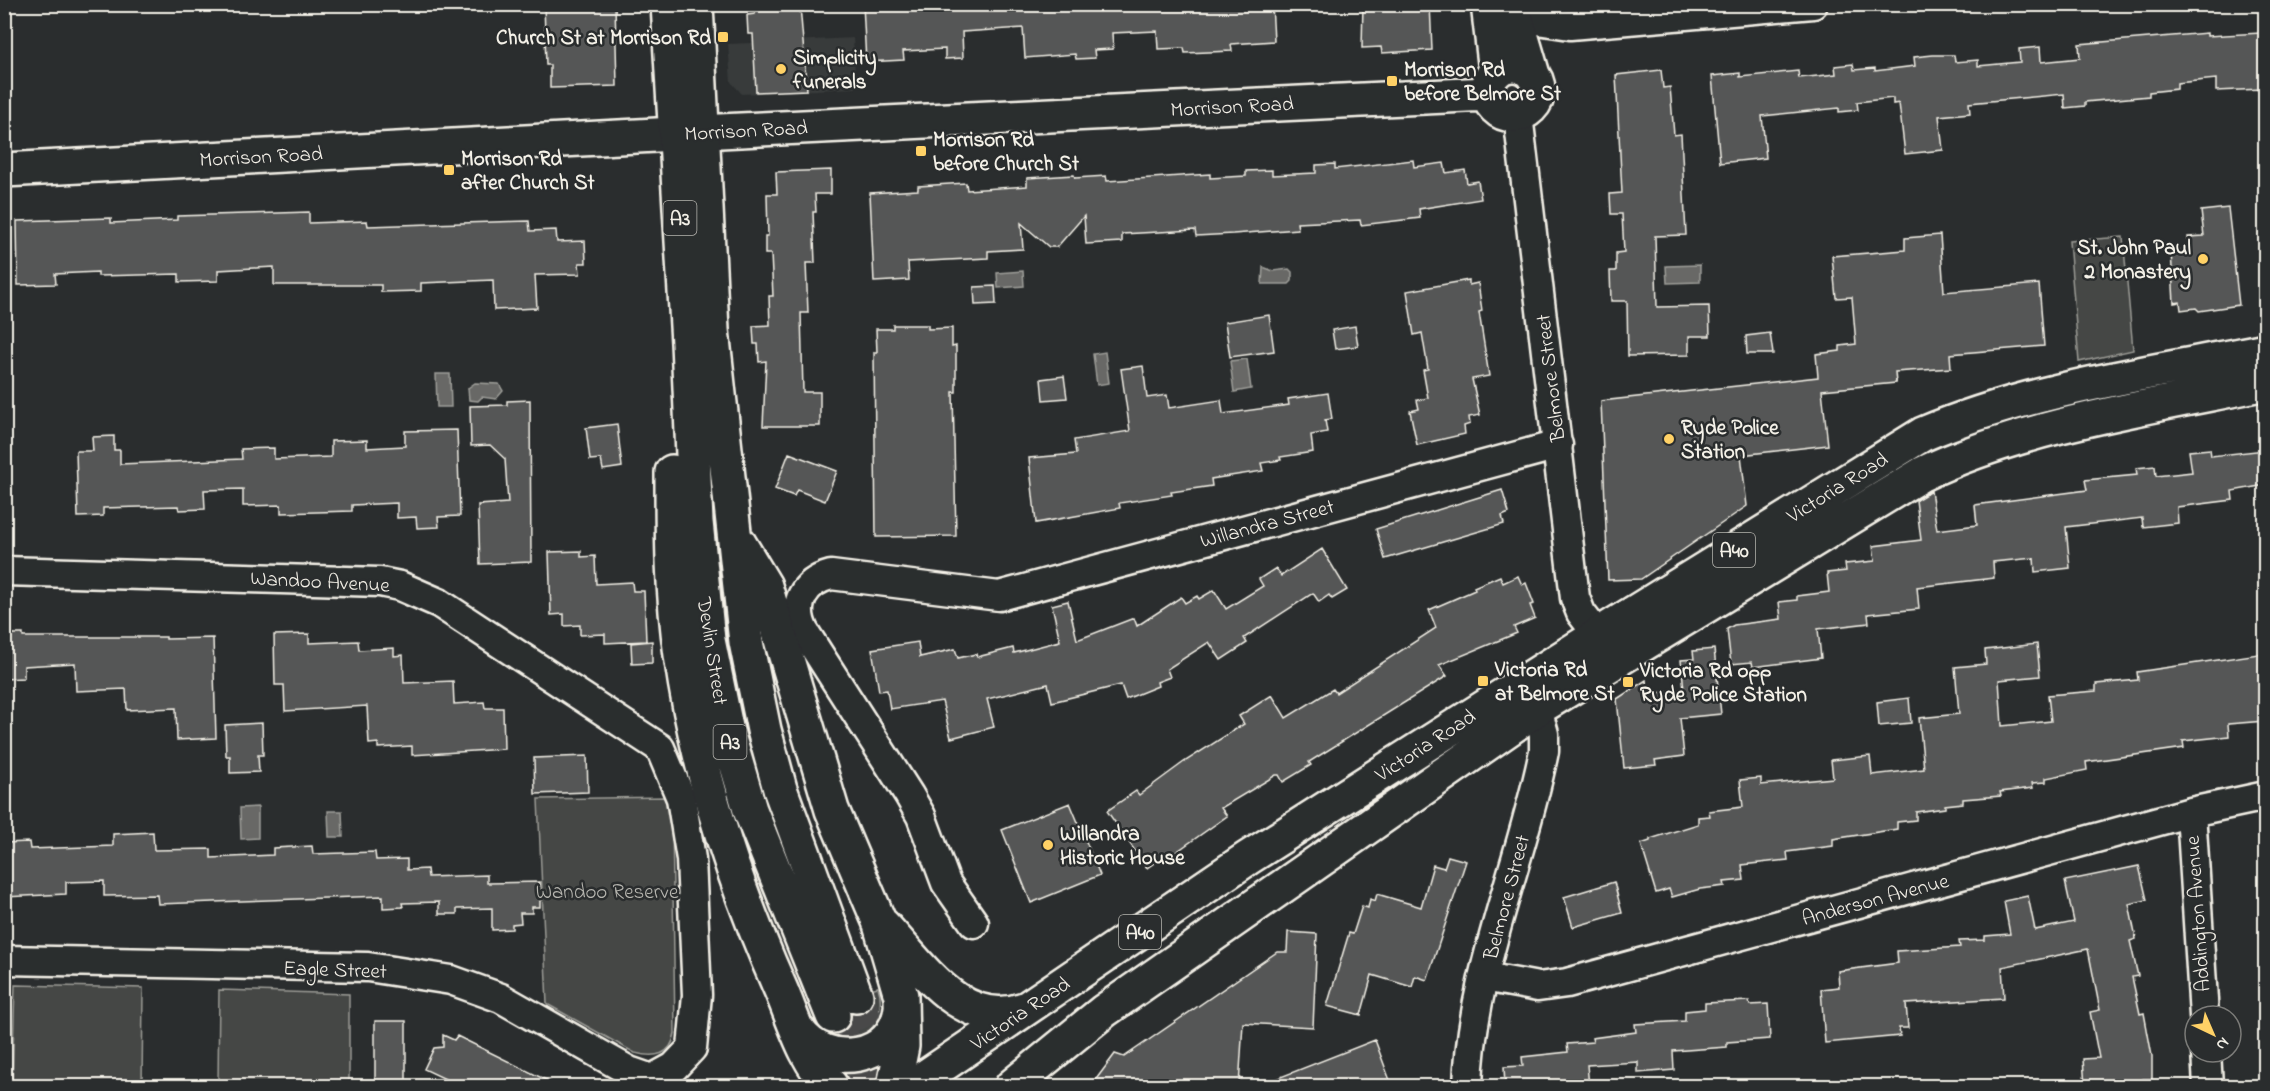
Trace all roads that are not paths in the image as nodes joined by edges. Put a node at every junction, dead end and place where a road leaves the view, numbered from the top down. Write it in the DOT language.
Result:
graph roads {
  1 [pos="668,4"];
  2 [pos="696,4"];
  3 [pos="1813,4"];
  4 [pos="1570,25"];
  5 [pos="1516,29"];
  6 [pos="1492,83"];
  7 [pos="1518,115"];
  8 [pos="688,133"];
  9 [pos="4,170"];
  10 [pos="698,296"];
  11 [pos="688,343"];
  12 [pos="2265,350"];
  13 [pos="2265,384"];
  14 [pos="1558,445"];
  15 [pos="734,534"];
  16 [pos="4,571"];
  17 [pos="1598,635"];
  18 [pos="1538,709"];
  19 [pos="2265,795"];
  20 [pos="2191,812"];
  21 [pos="879,921"];
  22 [pos="974,923"];
  23 [pos="4,960"];
  24 [pos="1484,977"];
  25 [pos="899,988"];
  26 [pos="2203,1004"];
  27 [pos="1031,1006"];
  28 [pos="999,1026"];
  29 [pos="802,1041"];
  30 [pos="2207,1064"];
  31 [pos="674,1067"];
  32 [pos="1045,1073"];
  33 [pos="804,1086"];
  34 [pos="831,1086"];
  35 [pos="894,1086"];
  36 [pos="912,1086"];
  37 [pos="943,1086"];
  38 [pos="993,1086"];
  39 [pos="1012,1086"];
  40 [pos="1468,1086"];
  41 [pos="2208,1086"];
  1 -- 8 [label="main road, A3"];
  2 -- 8 [label="main road, A3"];
  3 -- 4 [label="street"];
  4 -- 5 [label="street"];
  4 -- 5 [label="street"];
  5 -- 6 [label="main road"];
  5 -- 6 [label="main road, Morrison Road"];
  5 -- 7 [label="main road"];
  6 -- 7 [label="main road"];
  6 -- 8 [label="main road, Morrison Road"];
  7 -- 14 [label="street, Belmore Street"];
  8 -- 9 [label="main road, Morrison Road"];
  8 -- 10 [label="main road, A3"];
  10 -- 11 [label="main road, Devlin Street / A3"];
  10 -- 15 [label="main road, Devlin Street / A3"];
  11 -- 15 [label="main road, Devlin Street / A3"];
  11 -- 29 [label="main road"];
  12 -- 17 [label="main road, Victoria Road / A40"];
  13 -- 18 [label="main road, Victoria Road / A40"];
  14 -- 17 [label="street, Belmore Street"];
  14 -- 22 [label="street, Willandra Street"];
  15 -- 21 [label="main road"];
  16 -- 31 [label="street, Wandoo Avenue"];
  17 -- 27 [label="main road, Victoria Road / A40"];
  18 -- 24 [label="street, Belmore Street"];
  18 -- 32 [label="main road, Victoria Road / A40"];
  19 -- 20 [label="street, Anderson Avenue"];
  20 -- 24 [label="street, Anderson Avenue"];
  20 -- 26 [label="street, Addington Avenue"];
  21 -- 25 [label="main road"];
  21 -- 27 [label="main road"];
  23 -- 31 [label="street, Eagle Street"];
  24 -- 40 [label="street, Belmore Street"];
  25 -- 29 [label="main road"];
  25 -- 35 [label="main road"];
  27 -- 28 [label="main road, Victoria Road / A40"];
  28 -- 36 [label="main road, Victoria Road / A40"];
  28 -- 37 [label="main road"];
  29 -- 33 [label="main road"];
  29 -- 34 [label="main road"];
  30 -- 41 [label="street"];
  32 -- 38 [label="main road"];
  32 -- 39 [label="main road, Victoria Road / A40"];
}
